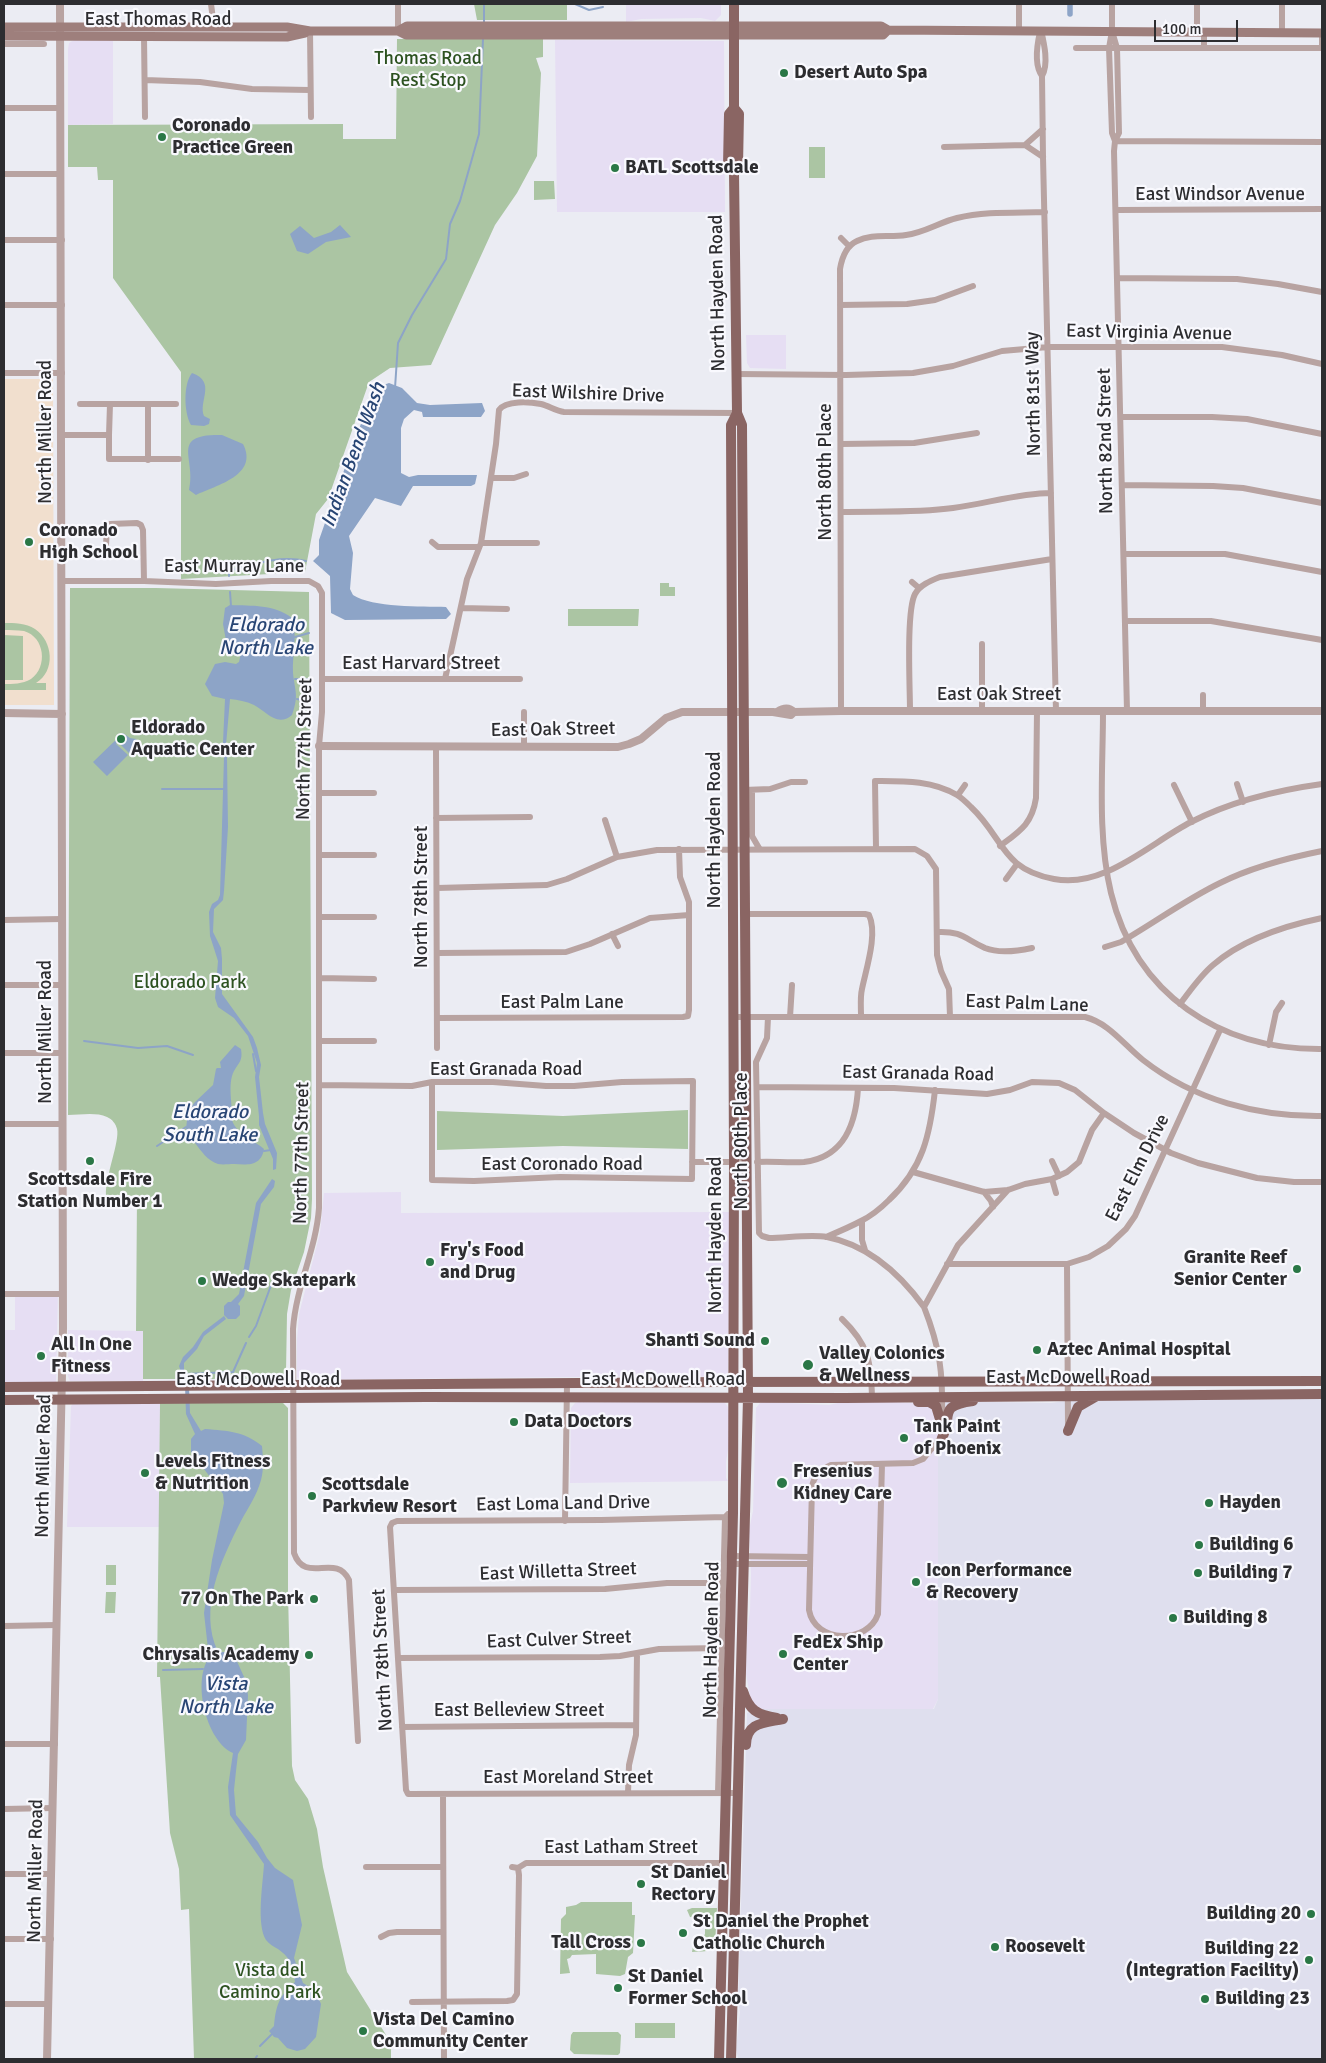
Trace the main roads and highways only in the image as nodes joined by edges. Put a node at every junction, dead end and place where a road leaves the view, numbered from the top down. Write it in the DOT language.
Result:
graph roads {
  1 [pos="734,4"];
  2 [pos="634,30"];
  3 [pos="734,30"];
  4 [pos="60,31"];
  5 [pos="310,31"];
  6 [pos="398,31"];
  7 [pos="1322,32"];
  8 [pos="5,37"];
  9 [pos="734,108"];
  10 [pos="728,138"];
  11 [pos="738,163"];
  12 [pos="734,173"];
  13 [pos="737,413"];
  14 [pos="732,572"];
  15 [pos="743,572"];
  16 [pos="1322,1381"];
  17 [pos="734,1382"];
  18 [pos="748,1382"];
  19 [pos="1238,1382"];
  20 [pos="4,1387"];
  21 [pos="1238,1394"];
  22 [pos="1322,1394"];
  23 [pos="1099,1395"];
  24 [pos="1019,1396"];
  25 [pos="734,1397"];
  26 [pos="893,1397"];
  27 [pos="748,1398"];
  28 [pos="4,1400"];
  29 [pos="942,1426"];
  30 [pos="1068,1431"];
  31 [pos="942,1438"];
  32 [pos="741,1687"];
  33 [pos="728,1719"];
  34 [pos="740,1719"];
  35 [pos="740,1763"];
  36 [pos="719,2059"];
  37 [pos="731,2059"];
  1 -- 3 [label="main road, North Hayden Road"];
  2 -- 3 [label="main road, East Thomas Road"];
  2 -- 3 [label="main road, East Thomas Road"];
  2 -- 6 [label="main road, East Thomas Road"];
  2 -- 6 [label="main road, East Thomas Road"];
  3 -- 7 [label="main road, East Thomas Road"];
  3 -- 9 [label="main road, North Hayden Road"];
  4 -- 5 [label="main road, East Thomas Road"];
  4 -- 5 [label="main road, East Thomas Road"];
  4 -- 8 [label="main road, East Thomas Road"];
  5 -- 6 [label="main road, East Thomas Road"];
  9 -- 10 [label="main road, North Hayden Road"];
  9 -- 11 [label="main road, North Hayden Road"];
  10 -- 11 [label="main road"];
  10 -- 12 [label="main road, North Hayden Road"];
  11 -- 12 [label="main road, North Hayden Road"];
  12 -- 13 [label="main road, North Hayden Road"];
  13 -- 14 [label="main road, North Hayden Road"];
  13 -- 15 [label="main road, North Hayden Road"];
  14 -- 15 [label="main road"];
  14 -- 17 [label="main road, North Hayden Road"];
  15 -- 18 [label="main road, North Hayden Road"];
  16 -- 19 [label="main road, East McDowell Road"];
  17 -- 18 [label="main road, East McDowell Road"];
  17 -- 20 [label="main road, East McDowell Road"];
  17 -- 25 [label="main road, North Hayden Road"];
  18 -- 19 [label="main road, East McDowell Road"];
  18 -- 27 [label="main road, North Hayden Road"];
  19 -- 21 [label="main road"];
  21 -- 22 [label="main road, East McDowell Road"];
  21 -- 23 [label="main road, East McDowell Road"];
  23 -- 24 [label="main road, East McDowell Road"];
  23 -- 30 [label="main road"];
  24 -- 26 [label="main road, East McDowell Road"];
  24 -- 31 [label="main road"];
  25 -- 27 [label="main road, East McDowell Road"];
  25 -- 28 [label="main road, East McDowell Road"];
  25 -- 33 [label="main road, North Hayden Road"];
  26 -- 27 [label="main road, East McDowell Road"];
  26 -- 29 [label="main road"];
  27 -- 32 [label="main road, North Hayden Road"];
  32 -- 34 [label="main road, North Hayden Road"];
  32 -- 35 [label="main road"];
  33 -- 34 [label="main road"];
  33 -- 36 [label="main road, North Hayden Road"];
  34 -- 35 [label="main road, North Hayden Road"];
  35 -- 37 [label="main road, North Hayden Road"];
}
